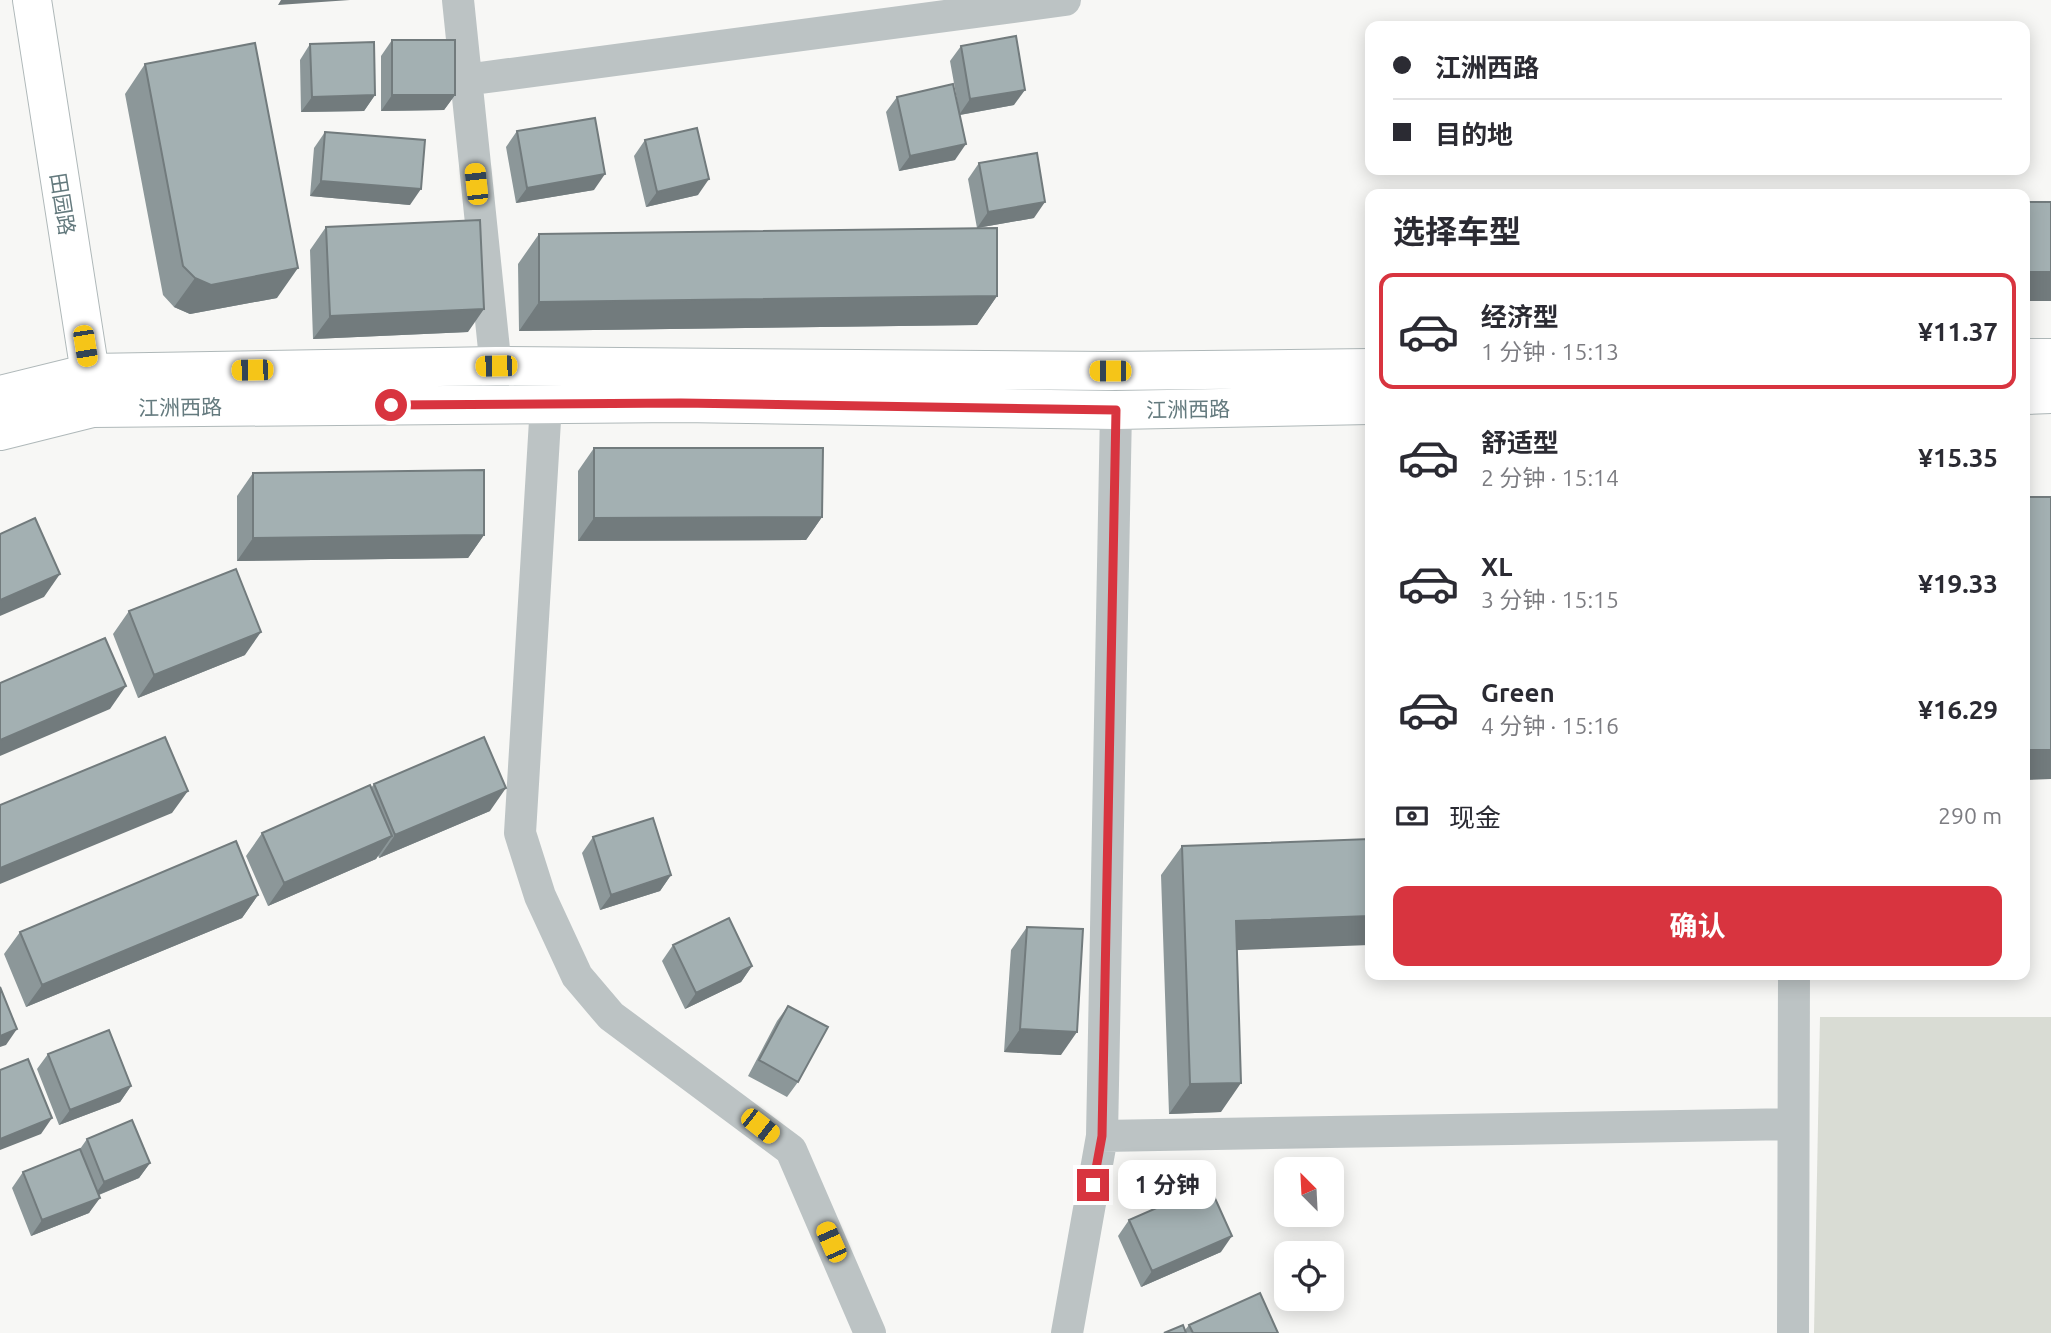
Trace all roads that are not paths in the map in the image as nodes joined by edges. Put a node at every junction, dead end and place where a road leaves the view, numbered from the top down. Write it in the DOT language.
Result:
graph roads {
  1 [pos="32,0"];
  2 [pos="458,0"];
  3 [pos="1065,0"];
  4 [pos="466,80"];
  5 [pos="2030,358"];
  6 [pos="2051,358"];
  7 [pos="496,366"];
  8 [pos="1365,368"];
  9 [pos="91,391"];
  10 [pos="2051,394"];
  11 [pos="2030,395"];
  12 [pos="0,396"];
  13 [pos="499,403"];
  14 [pos="546,404"];
  15 [pos="1365,405"];
  16 [pos="1116,410"];
  17 [pos="0,431"];
  18 [pos="1794,980"];
  19 [pos="1793,1124"];
  20 [pos="1102,1136"];
  21 [pos="870,1333"];
  22 [pos="1067,1333"];
  23 [pos="1793,1333"];
  1 -- 9 [label="main road, 田园路"];
  2 -- 4 [label="street"];
  3 -- 4 [label="street"];
  4 -- 7 [label="street"];
  5 -- 6 [label="main road"];
  7 -- 8 [label="main road, 江洲西路"];
  7 -- 9 [label="main road, 江洲西路"];
  7 -- 13 [label="street"];
  9 -- 12 [label="main road, 江洲西路"];
  9 -- 13 [label="main road, 江洲西路"];
  9 -- 17 [label="main road, 江洲西路"];
  10 -- 11 [label="main road"];
  13 -- 14 [label="main road, 江洲西路"];
  14 -- 16 [label="main road, 江洲西路"];
  14 -- 21 [label="street"];
  15 -- 16 [label="main road, 江洲西路"];
  16 -- 20 [label="street"];
  18 -- 19 [label="street"];
  19 -- 20 [label="street"];
  19 -- 23 [label="street"];
  20 -- 22 [label="street"];
}
